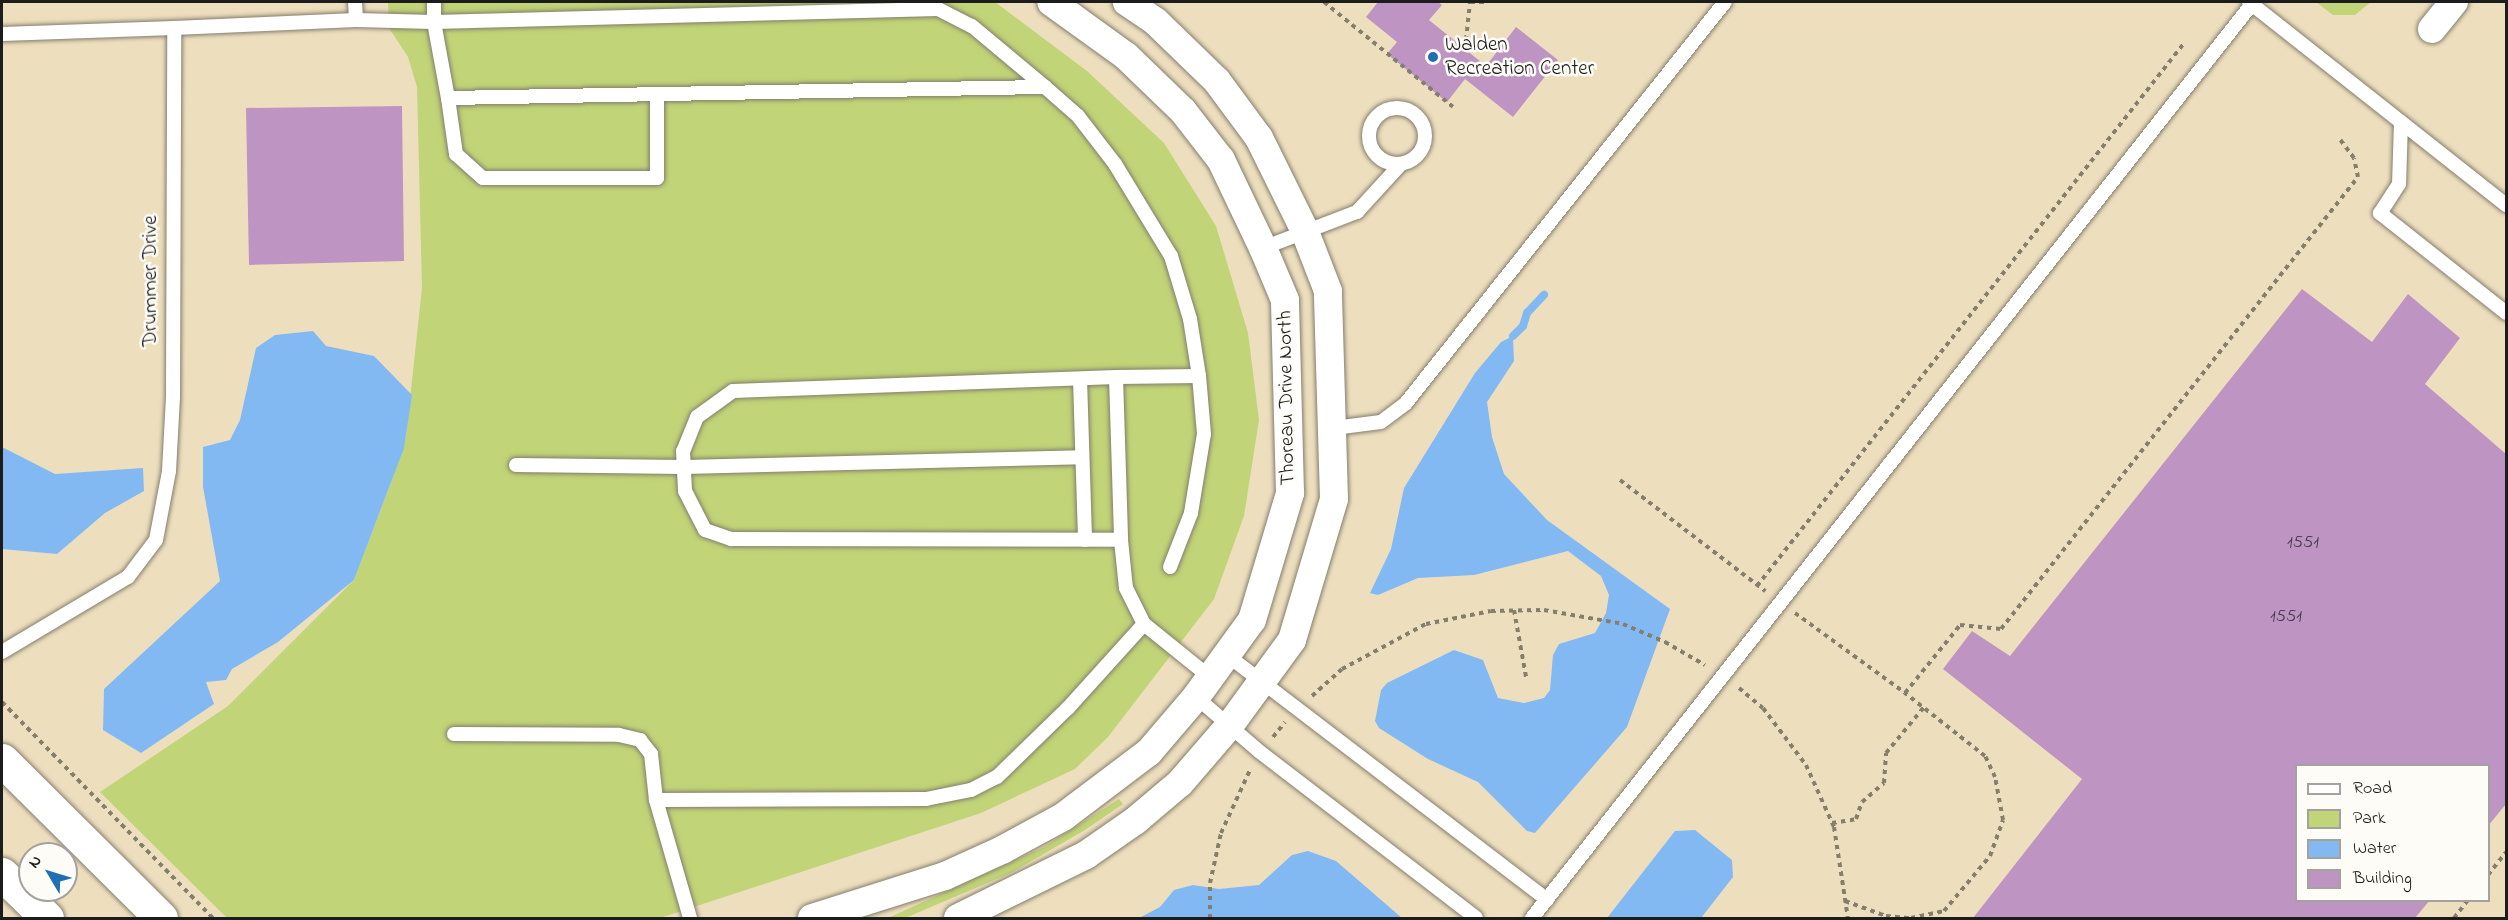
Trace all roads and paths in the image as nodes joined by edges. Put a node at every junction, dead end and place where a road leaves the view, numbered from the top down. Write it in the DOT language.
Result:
graph roads {
  1 [pos="355,2"];
  2 [pos="434,2"];
  3 [pos="1051,2"];
  4 [pos="1127,2"];
  5 [pos="1324,2"];
  6 [pos="1470,2"];
  7 [pos="1484,2"];
  8 [pos="1725,2"];
  9 [pos="2454,2"];
  10 [pos="2251,3"];
  11 [pos="356,20"];
  12 [pos="434,22"];
  13 [pos="174,28"];
  14 [pos="2432,29"];
  15 [pos="2,34"];
  16 [pos="2185,42"];
  17 [pos="1465,49"];
  18 [pos="1045,87"];
  19 [pos="657,95"];
  20 [pos="448,98"];
  21 [pos="1453,107"];
  22 [pos="2401,122"];
  23 [pos="2339,138"];
  24 [pos="1401,164"];
  25 [pos="2506,205"];
  26 [pos="1304,229"];
  27 [pos="1263,248"];
  28 [pos="2506,313"];
  29 [pos="1199,376"];
  30 [pos="1116,377"];
  31 [pos="1080,379"];
  32 [pos="1334,428"];
  33 [pos="1082,457"];
  34 [pos="516,465"];
  35 [pos="684,466"];
  36 [pos="1620,480"];
  37 [pos="1085,540"];
  38 [pos="1121,540"];
  39 [pos="1170,567"];
  40 [pos="1757,586"];
  41 [pos="1781,604"];
  42 [pos="1514,610"];
  43 [pos="1144,624"];
  44 [pos="2,652"];
  45 [pos="1212,676"];
  46 [pos="1724,676"];
  47 [pos="1526,677"];
  48 [pos="1261,682"];
  49 [pos="1905,693"];
  50 [pos="2,702"];
  51 [pos="1924,707"];
  52 [pos="1296,710"];
  53 [pos="1230,725"];
  54 [pos="454,734"];
  55 [pos="1260,752"];
  56 [pos="2,760"];
  57 [pos="657,800"];
  58 [pos="1832,823"];
  59 [pos="2506,852"];
  60 [pos="2490,872"];
  61 [pos="2,874"];
  62 [pos="1547,900"];
  63 [pos="1845,901"];
  64 [pos="2466,902"];
  65 [pos="47,918"];
  66 [pos="161,918"];
  67 [pos="213,918"];
  68 [pos="690,918"];
  69 [pos="812,918"];
  70 [pos="958,918"];
  71 [pos="1210,918"];
  72 [pos="1476,918"];
  73 [pos="1532,918"];
  74 [pos="1848,918"];
  75 [pos="2454,918"];
  1 -- 11 [label="lane"];
  2 -- 12 [label="lane"];
  3 -- 27 [label="street, Thoreau Drive North"];
  4 -- 26 [label="street, Thoreau Drive North"];
  5 -- 21 [label="path"];
  6 -- 7 [label="path"];
  6 -- 17 [label="path"];
  8 -- 32 [label="lane"];
  9 -- 14 [label="street"];
  10 -- 22 [label="lane"];
  10 -- 41 [label="lane"];
  11 -- 12 [label="lane"];
  11 -- 13 [label="lane"];
  12 -- 18 [label="lane"];
  12 -- 20 [label="lane"];
  13 -- 15 [label="lane"];
  13 -- 44 [label="lane, Drummer Drive"];
  16 -- 40 [label="path"];
  18 -- 19 [label="lane"];
  18 -- 29 [label="lane"];
  19 -- 20 [label="lane"];
  19 -- 20 [label="lane"];
  22 -- 25 [label="lane"];
  22 -- 28 [label="lane"];
  23 -- 49 [label="path"];
  24 -- 24 [label="lane"];
  24 -- 26 [label="lane"];
  26 -- 27 [label="lane"];
  26 -- 32 [label="street, Thoreau Drive North"];
  27 -- 45 [label="street, Thoreau Drive North"];
  29 -- 30 [label="lane"];
  29 -- 39 [label="lane"];
  30 -- 31 [label="lane"];
  30 -- 38 [label="lane"];
  31 -- 33 [label="lane"];
  31 -- 35 [label="lane"];
  32 -- 48 [label="street, Thoreau Drive North"];
  33 -- 35 [label="lane"];
  33 -- 37 [label="lane"];
  34 -- 35 [label="lane"];
  35 -- 37 [label="lane"];
  36 -- 40 [label="path"];
  37 -- 38 [label="lane"];
  38 -- 43 [label="lane"];
  40 -- 41 [label="path"];
  41 -- 46 [label="lane"];
  41 -- 49 [label="path"];
  42 -- 46 [label="path"];
  42 -- 47 [label="path"];
  42 -- 52 [label="path"];
  43 -- 45 [label="lane"];
  43 -- 57 [label="lane"];
  45 -- 48 [label="lane"];
  45 -- 53 [label="lane"];
  45 -- 69 [label="street, Thoreau Drive North"];
  46 -- 58 [label="path"];
  46 -- 62 [label="lane"];
  48 -- 52 [label="lane"];
  48 -- 53 [label="street, Thoreau Drive North"];
  49 -- 51 [label="path"];
  50 -- 67 [label="path"];
  51 -- 58 [label="path"];
  51 -- 63 [label="path"];
  52 -- 55 [label="path"];
  52 -- 62 [label="lane"];
  53 -- 55 [label="lane"];
  53 -- 70 [label="street, Thoreau Drive North"];
  54 -- 57 [label="lane"];
  55 -- 71 [label="path"];
  55 -- 72 [label="lane"];
  56 -- 66 [label="main road"];
  57 -- 68 [label="lane"];
  58 -- 63 [label="path"];
  59 -- 60 [label="path"];
  61 -- 65 [label="main road"];
  62 -- 73 [label="lane"];
  63 -- 74 [label="path"];
  64 -- 75 [label="path"];
}
